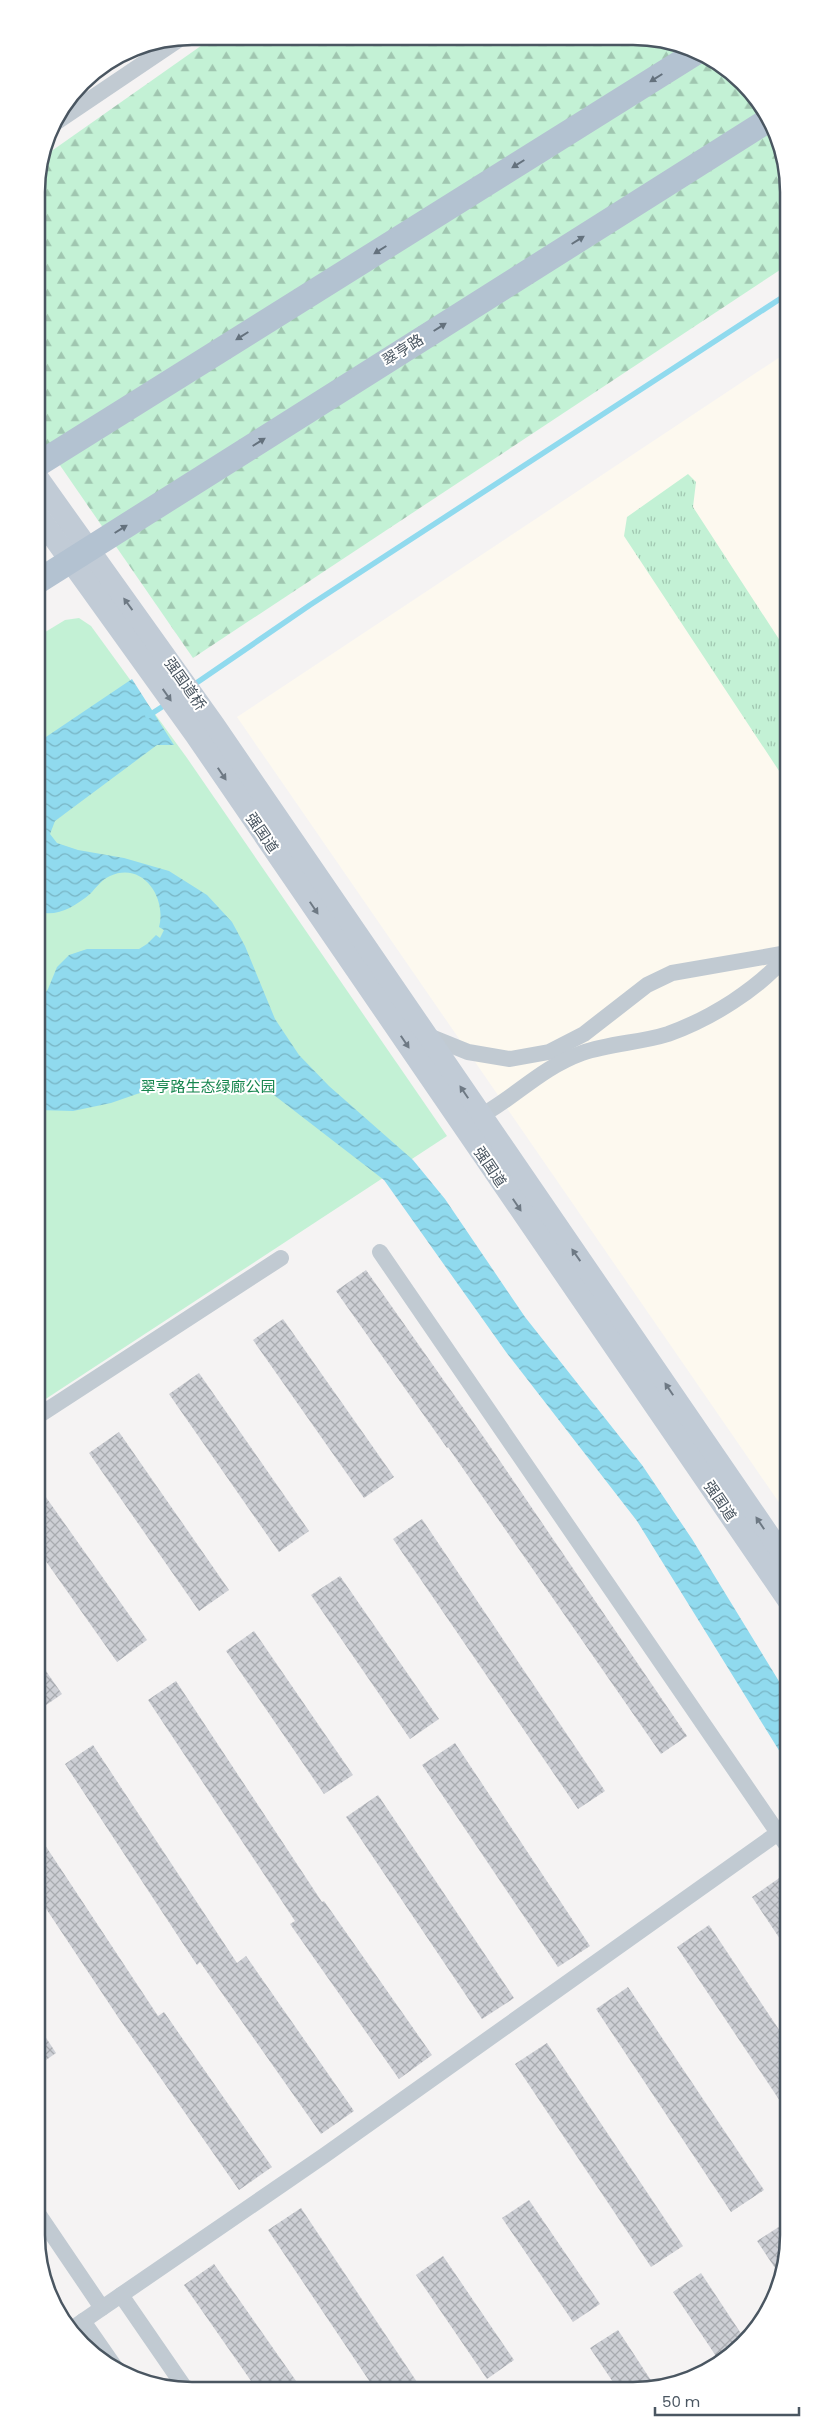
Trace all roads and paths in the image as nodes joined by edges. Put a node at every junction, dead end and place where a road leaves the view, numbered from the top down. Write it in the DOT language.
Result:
graph roads {
  1 [pos="167,47"];
  2 [pos="689,57"];
  3 [pos="67,115"];
  4 [pos="763,124"];
  5 [pos="45,460"];
  6 [pos="45,505"];
  7 [pos="45,531"];
  8 [pos="62,566"];
  9 [pos="204,729"];
  10 [pos="780,955"];
  11 [pos="780,963"];
  12 [pos="426,1035"];
  13 [pos="471,1121"];
  14 [pos="380,1252"];
  15 [pos="281,1258"];
  16 [pos="45,1411"];
  17 [pos="780,1553"];
  18 [pos="780,1588"];
  19 [pos="778,1833"];
  20 [pos="780,1836"];
  21 [pos="45,2224"];
  22 [pos="121,2295"];
  23 [pos="102,2308"];
  24 [pos="77,2326"];
  25 [pos="92,2342"];
  26 [pos="181,2382"];
  1 -- 3 [label="street"];
  2 -- 5 [label="main road, one-way"];
  8 -- 4 [label="main road, 翠亨路, one-way"];
  6 -- 8 [label="main road"];
  7 -- 8 [label="main road"];
  8 -- 9 [label="main road, 强国道桥"];
  9 -- 12 [label="main road, 强国道"];
  9 -- 13 [label="main road, 强国道, one-way"];
  10 -- 12 [label="street"];
  11 -- 13 [label="street"];
  13 -- 12 [label="main road, 强国道, one-way"];
  17 -- 13 [label="main road, 强国道, one-way"];
  13 -- 18 [label="main road, 强国道, one-way"];
  14 -- 19 [label="street"];
  15 -- 16 [label="street"];
  19 -- 20 [label="street"];
  19 -- 22 [label="street"];
  21 -- 23 [label="street"];
  22 -- 23 [label="street"];
  22 -- 26 [label="street"];
  23 -- 24 [label="street"];
  24 -- 25 [label="street"];
}
